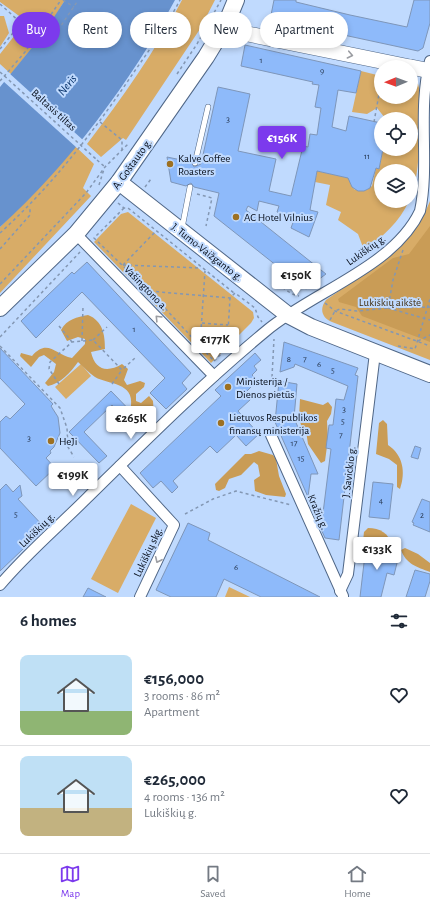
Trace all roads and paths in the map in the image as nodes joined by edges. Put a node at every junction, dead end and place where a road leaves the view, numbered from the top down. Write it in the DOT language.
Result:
graph roads {
  1 [pos="62,0"];
  2 [pos="180,0"];
  3 [pos="221,0"];
  4 [pos="236,0"];
  5 [pos="77,2"];
  6 [pos="0,4"];
  7 [pos="74,6"];
  8 [pos="53,12"];
  9 [pos="231,12"];
  10 [pos="12,15"];
  11 [pos="60,27"];
  12 [pos="12,34"];
  13 [pos="252,35"];
  14 [pos="28,48"];
  15 [pos="210,48"];
  16 [pos="0,49"];
  17 [pos="376,60"];
  18 [pos="418,67"];
  19 [pos="429,68"];
  20 [pos="0,72"];
  21 [pos="175,78"];
  22 [pos="0,81"];
  23 [pos="208,107"];
  24 [pos="100,122"];
  25 [pos="130,143"];
  26 [pos="430,143"];
  27 [pos="122,152"];
  28 [pos="195,163"];
  29 [pos="105,168"];
  30 [pos="120,182"];
  31 [pos="99,187"];
  32 [pos="190,189"];
  33 [pos="30,206"];
  34 [pos="206,226"];
  35 [pos="156,231"];
  36 [pos="182,231"];
  37 [pos="0,233"];
  38 [pos="407,233"];
  39 [pos="86,238"];
  40 [pos="0,250"];
  41 [pos="123,265"];
  42 [pos="202,268"];
  43 [pos="206,271"];
  44 [pos="276,283"];
  45 [pos="0,284"];
  46 [pos="149,291"];
  47 [pos="235,293"];
  48 [pos="204,296"];
  49 [pos="230,298"];
  50 [pos="316,298"];
  51 [pos="430,299"];
  52 [pos="83,306"];
  53 [pos="429,307"];
  54 [pos="0,308"];
  55 [pos="255,308"];
  56 [pos="388,308"];
  57 [pos="334,311"];
  58 [pos="288,314"];
  59 [pos="425,318"];
  60 [pos="330,320"];
  61 [pos="430,320"];
  62 [pos="202,323"];
  63 [pos="228,325"];
  64 [pos="59,326"];
  65 [pos="106,328"];
  66 [pos="430,335"];
  67 [pos="0,337"];
  68 [pos="93,340"];
  69 [pos="82,341"];
  70 [pos="72,342"];
  71 [pos="418,342"];
  72 [pos="200,345"];
  73 [pos="0,346"];
  74 [pos="398,346"];
  75 [pos="430,346"];
  76 [pos="375,353"];
  77 [pos="136,357"];
  78 [pos="214,361"];
  79 [pos="122,370"];
  80 [pos="211,373"];
  81 [pos="430,374"];
  82 [pos="59,384"];
  83 [pos="112,384"];
  84 [pos="271,435"];
  85 [pos="74,457"];
  86 [pos="120,466"];
  87 [pos="286,504"];
  88 [pos="186,514"];
  89 [pos="0,584"];
  90 [pos="342,594"];
  91 [pos="140,597"];
  1 -- 7 [label="path"];
  1 -- 8 [label="path"];
  2 -- 24 [label="path"];
  3 -- 21 [label="path"];
  4 -- 9 [label="main road, A. Goštauto g."];
  5 -- 7 [label="path"];
  6 -- 10 [label="path"];
  7 -- 11 [label="path"];
  12 -- 16 [label="path"];
  13 -- 17 [label="main road, one-way"];
  14 -- 22 [label="path"];
  15 -- 30 [label="main road, A. Goštauto g."];
  18 -- 19 [label="main road"];
  19 -- 26 [label="street, Lukiškių g."];
  20 -- 29 [label="path, Baltasis tiltas, bridge"];
  23 -- 28 [label="lane"];
  24 -- 27 [label="path"];
  24 -- 33 [label="path"];
  25 -- 27 [label="path"];
  26 -- 38 [label="street, Lukiškių g."];
  27 -- 29 [label="path"];
  29 -- 31 [label="path"];
  29 -- 45 [label="path"];
  30 -- 36 [label="main road, J. Tumo-Vaižganto g."];
  30 -- 39 [label="main road, A. Goštauto g."];
  32 -- 34 [label="path"];
  32 -- 36 [label="lane"];
  33 -- 37 [label="path"];
  33 -- 40 [label="path"];
  35 -- 39 [label="path"];
  35 -- 41 [label="path"];
  35 -- 42 [label="path"];
  36 -- 58 [label="main road, J. Tumo-Vaižganto g."];
  38 -- 50 [label="street, Lukiškių g."];
  38 -- 56 [label="path"];
  39 -- 41 [label="path"];
  39 -- 54 [label="main road, A. Goštauto g."];
  39 -- 67 [label="path"];
  80 -- 39 [label="street, Vašingtono a., one-way"];
  41 -- 42 [label="path"];
  41 -- 46 [label="path"];
  42 -- 43 [label="path"];
  43 -- 47 [label="path"];
  43 -- 48 [label="path"];
  44 -- 50 [label="path"];
  46 -- 48 [label="path"];
  46 -- 72 [label="path"];
  47 -- 49 [label="path"];
  47 -- 55 [label="path"];
  48 -- 49 [label="path"];
  48 -- 62 [label="path"];
  49 -- 63 [label="path"];
  50 -- 58 [label="street, Lukiškių g."];
  51 -- 53 [label="path"];
  52 -- 69 [label="path"];
  53 -- 56 [label="path"];
  53 -- 59 [label="path"];
  56 -- 57 [label="path"];
  56 -- 59 [label="path"];
  57 -- 60 [label="path"];
  57 -- 71 [label="path"];
  58 -- 76 [label="main road, J. Tumo-Vaižganto g."];
  58 -- 80 [label="street, Lukiškių g."];
  59 -- 61 [label="path"];
  59 -- 71 [label="path"];
  62 -- 63 [label="path"];
  62 -- 72 [label="path"];
  63 -- 78 [label="path"];
  64 -- 70 [label="path"];
  65 -- 68 [label="path"];
  66 -- 71 [label="path"];
  68 -- 69 [label="path"];
  68 -- 79 [label="path"];
  69 -- 70 [label="path"];
  70 -- 82 [label="path"];
  71 -- 74 [label="path"];
  71 -- 75 [label="path"];
  72 -- 78 [label="path"];
  73 -- 85 [label="path"];
  76 -- 81 [label="main road, J. Tumo-Vaižganto g."];
  76 -- 90 [label="street, J. Savickio g."];
  77 -- 79 [label="path"];
  78 -- 80 [label="path"];
  79 -- 83 [label="path"];
  80 -- 86 [label="street, Lukiškių g."];
  84 -- 90 [label="street, Kražių g."];
  86 -- 89 [label="street, Lukiškių g."];
  86 -- 91 [label="street, Lukiškių skg., one-way"];
  87 -- 88 [label="path"];
}
